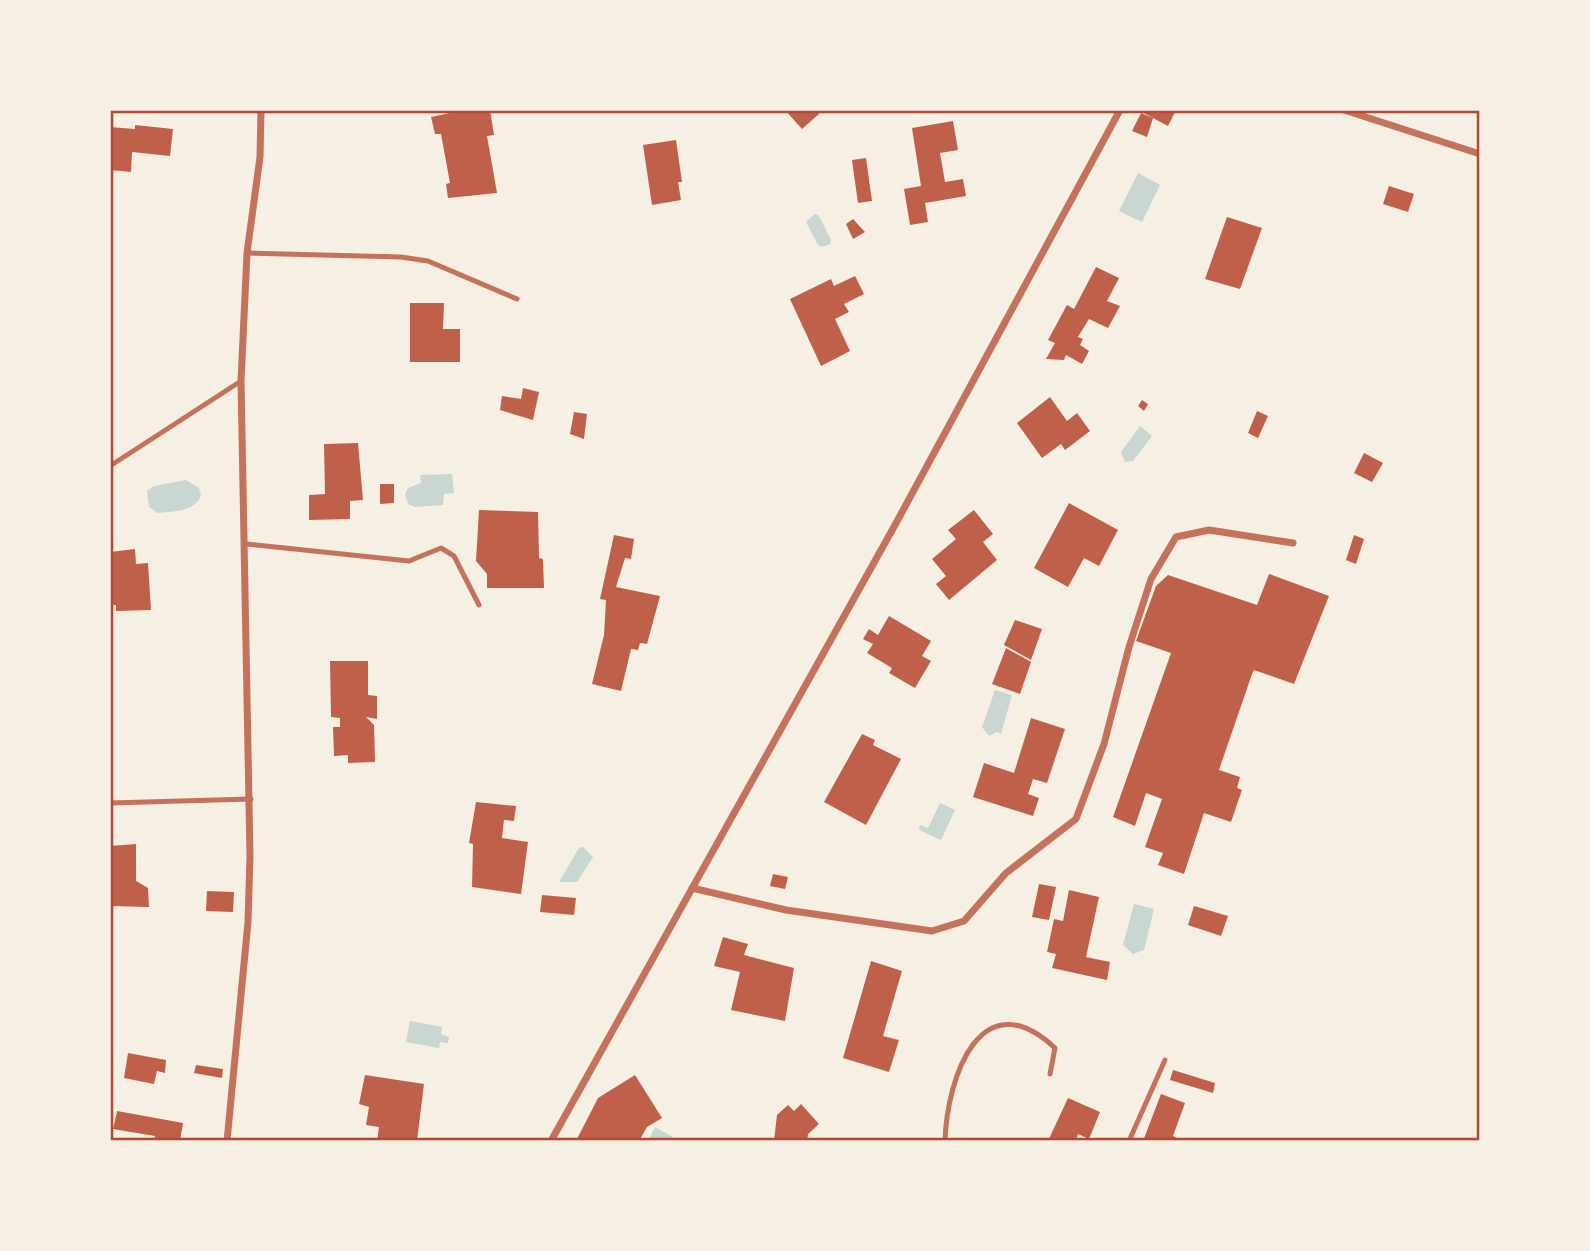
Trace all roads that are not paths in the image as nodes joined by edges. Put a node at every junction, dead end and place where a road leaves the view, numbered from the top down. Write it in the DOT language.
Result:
graph roads {
  1 [pos="261,110"];
  2 [pos="1120,110"];
  3 [pos="1344,110"];
  4 [pos="1480,153"];
  5 [pos="247,253"];
  6 [pos="517,299"];
  7 [pos="242,381"];
  8 [pos="110,467"];
  9 [pos="1293,543"];
  10 [pos="247,544"];
  11 [pos="479,605"];
  12 [pos="251,799"];
  13 [pos="110,803"];
  14 [pos="692,888"];
  15 [pos="1165,1060"];
  16 [pos="1050,1074"];
  17 [pos="227,1141"];
  18 [pos="551,1141"];
  19 [pos="945,1141"];
  20 [pos="1129,1141"];
  1 -- 5 [label="street"];
  2 -- 14 [label="street"];
  3 -- 4 [label="street"];
  5 -- 6 [label="lane"];
  5 -- 7 [label="street"];
  7 -- 8 [label="lane"];
  7 -- 10 [label="street"];
  9 -- 14 [label="street"];
  10 -- 11 [label="lane"];
  10 -- 12 [label="street"];
  12 -- 13 [label="lane"];
  12 -- 17 [label="street"];
  14 -- 18 [label="street"];
  15 -- 20 [label="lane"];
  16 -- 19 [label="lane"];
}
